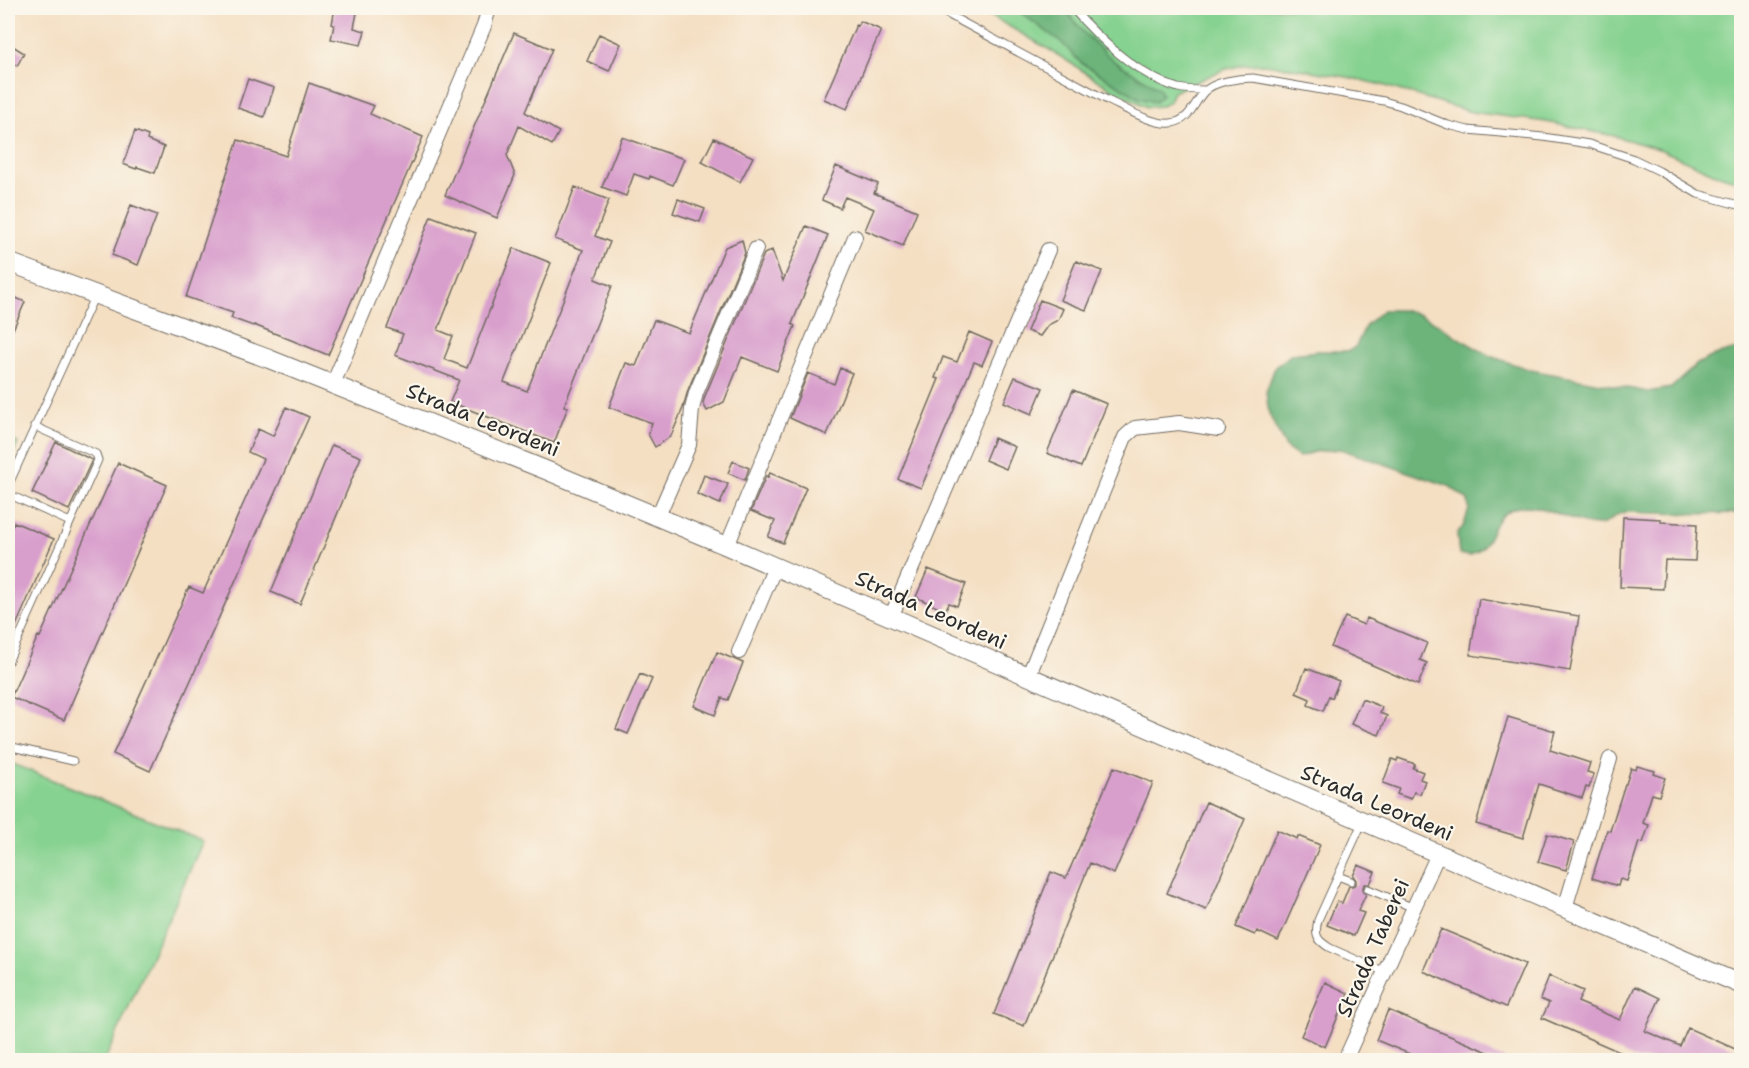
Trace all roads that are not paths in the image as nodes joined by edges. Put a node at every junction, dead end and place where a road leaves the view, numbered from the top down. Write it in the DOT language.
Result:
graph roads {
  1 [pos="489,8"];
  2 [pos="936,8"];
  3 [pos="1072,8"];
  4 [pos="1205,90"];
  5 [pos="1742,206"];
  6 [pos="855,237"];
  7 [pos="756,249"];
  8 [pos="1047,250"];
  9 [pos="8,262"];
  10 [pos="95,294"];
  11 [pos="333,384"];
  12 [pos="34,426"];
  13 [pos="1218,429"];
  14 [pos="8,486"];
  15 [pos="8,494"];
  16 [pos="658,516"];
  17 [pos="70,522"];
  18 [pos="727,546"];
  19 [pos="776,567"];
  20 [pos="891,617"];
  21 [pos="739,652"];
  22 [pos="8,662"];
  23 [pos="1028,677"];
  24 [pos="8,746"];
  25 [pos="1610,759"];
  26 [pos="73,760"];
  27 [pos="1363,821"];
  28 [pos="1438,854"];
  29 [pos="1338,876"];
  30 [pos="1351,881"];
  31 [pos="1368,889"];
  32 [pos="1414,908"];
  33 [pos="1565,908"];
  34 [pos="1385,972"];
  35 [pos="1742,985"];
  36 [pos="1345,1060"];
  1 -- 11 [label="street"];
  2 -- 4 [label="lane"];
  3 -- 4 [label="lane"];
  4 -- 5 [label="lane"];
  6 -- 18 [label="street"];
  7 -- 16 [label="street"];
  8 -- 20 [label="street"];
  9 -- 10 [label="main road, Strada Leordeni"];
  10 -- 11 [label="main road, Strada Leordeni"];
  10 -- 12 [label="lane"];
  11 -- 16 [label="main road, Strada Leordeni"];
  12 -- 14 [label="lane"];
  12 -- 17 [label="lane"];
  13 -- 23 [label="street"];
  15 -- 17 [label="lane"];
  16 -- 18 [label="main road, Strada Leordeni"];
  17 -- 22 [label="lane"];
  18 -- 19 [label="main road, Strada Leordeni"];
  19 -- 20 [label="main road, Strada Leordeni"];
  19 -- 21 [label="street"];
  20 -- 23 [label="main road, Strada Leordeni"];
  23 -- 27 [label="main road, Strada Leordeni"];
  24 -- 26 [label="lane"];
  25 -- 33 [label="street"];
  27 -- 28 [label="main road, Strada Leordeni"];
  27 -- 29 [label="lane"];
  28 -- 32 [label="street, Strada Taberei"];
  28 -- 33 [label="main road, Strada Leordeni"];
  29 -- 30 [label="lane"];
  29 -- 34 [label="lane"];
  31 -- 32 [label="lane"];
  32 -- 34 [label="street, Strada Taberei"];
  33 -- 35 [label="main road, Strada Leordeni"];
  34 -- 36 [label="street, Strada Taberei"];
}
